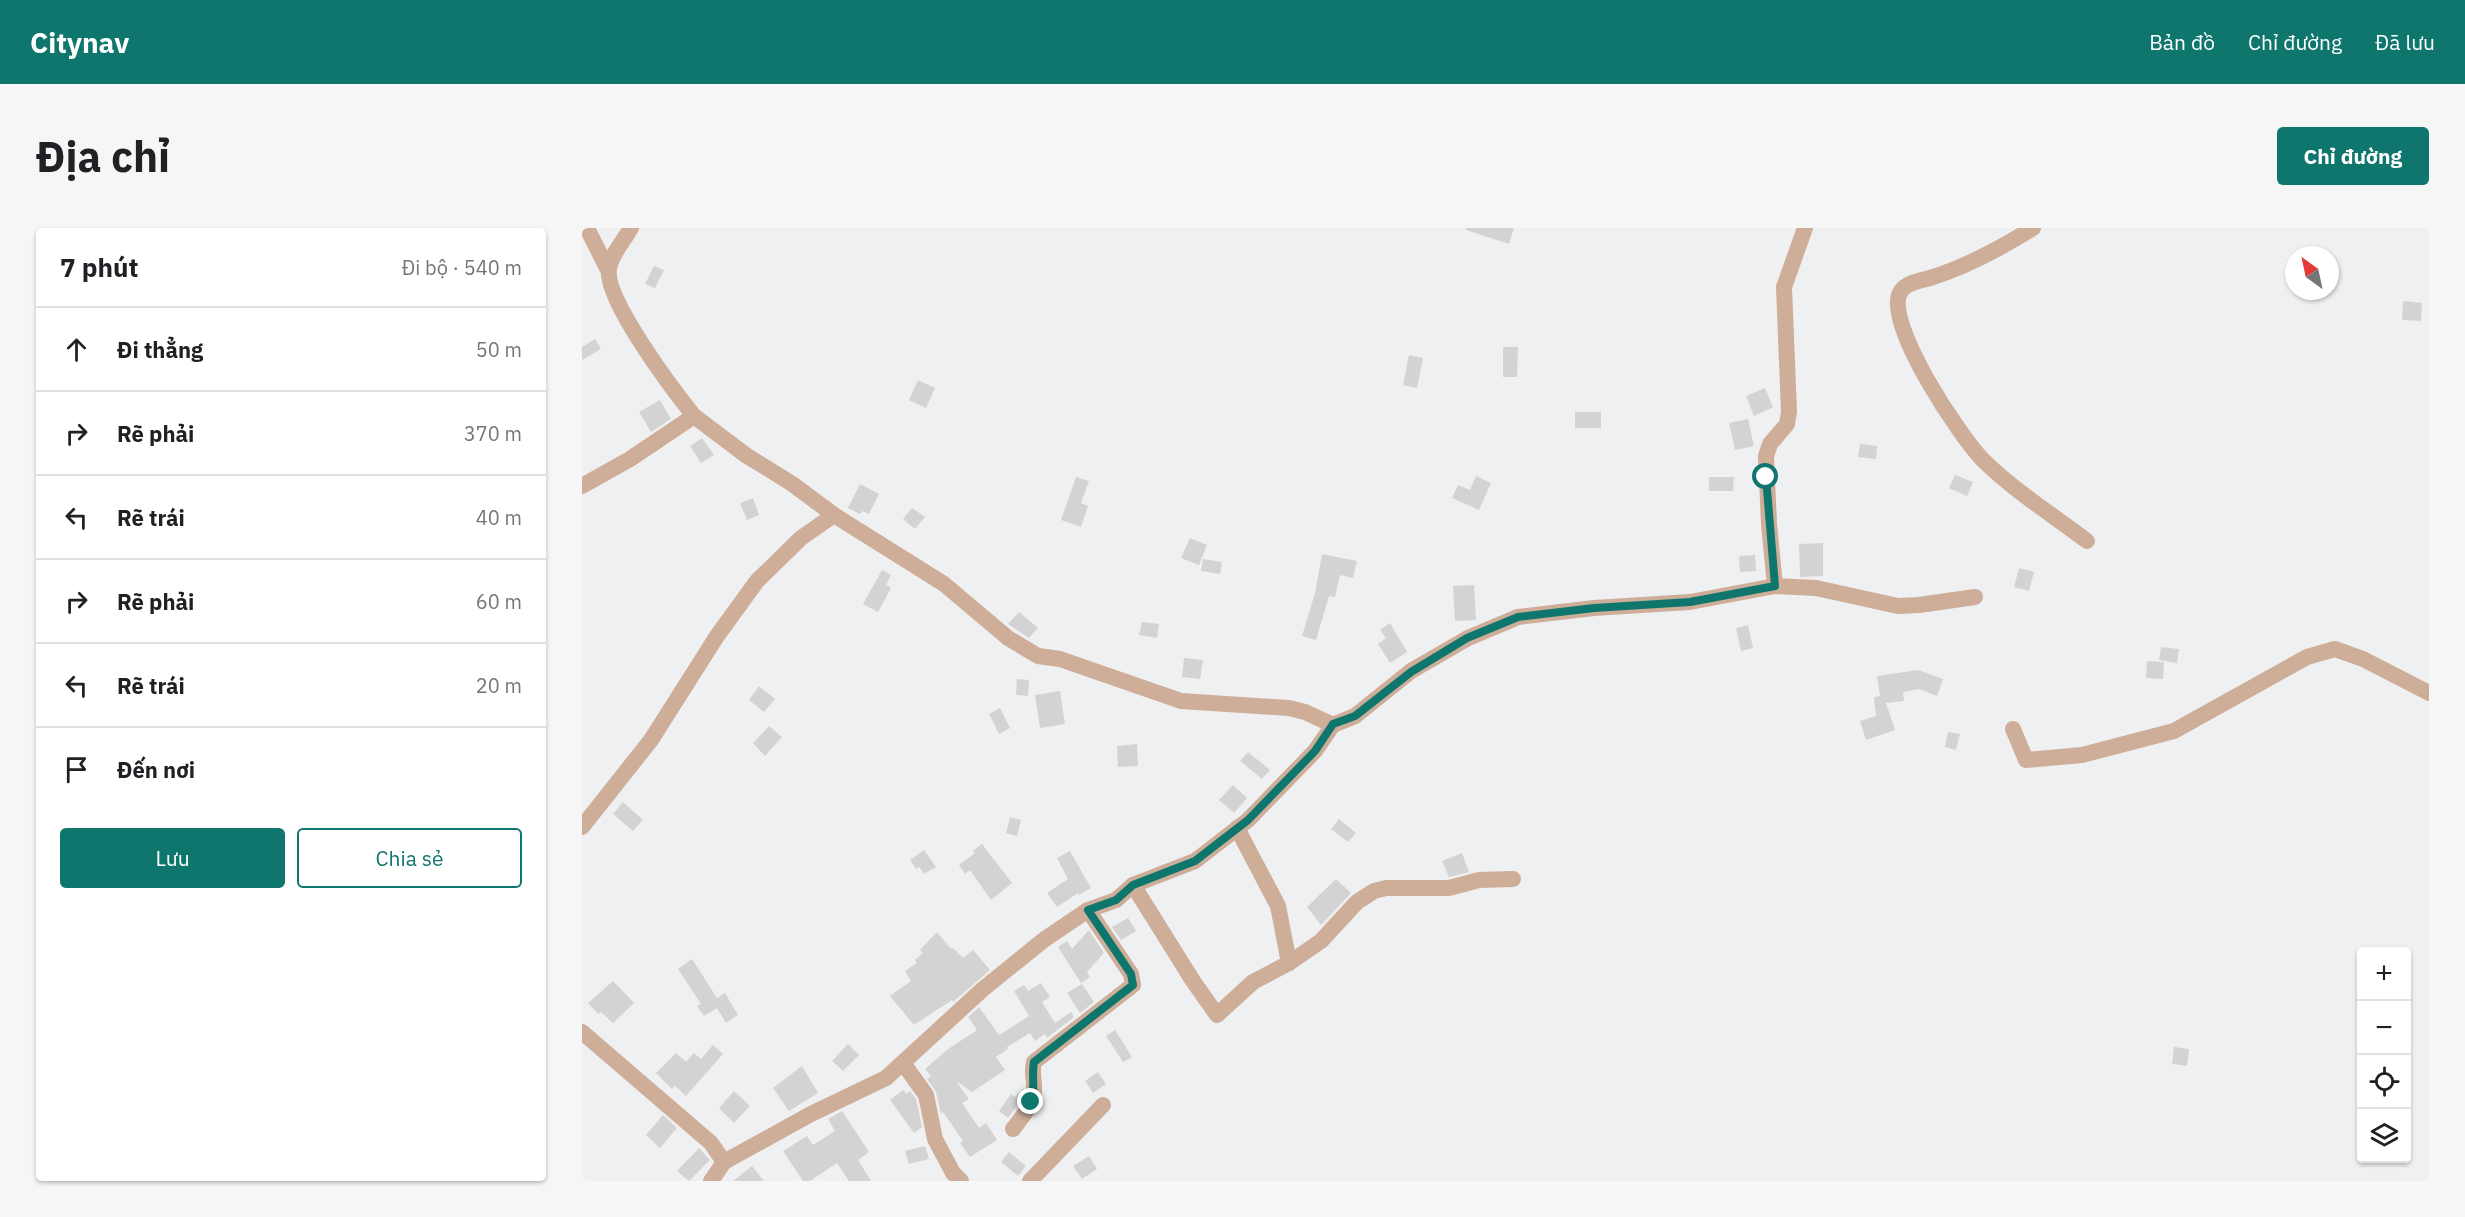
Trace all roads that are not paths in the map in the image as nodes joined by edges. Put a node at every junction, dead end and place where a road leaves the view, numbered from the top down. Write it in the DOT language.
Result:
graph roads {
  1 [pos="587,228"];
  2 [pos="631,228"];
  3 [pos="1805,228"];
  4 [pos="2032,228"];
  5 [pos="608,270"];
  6 [pos="694,416"];
  7 [pos="582,486"];
  8 [pos="834,515"];
  9 [pos="2087,541"];
  10 [pos="1775,586"];
  11 [pos="1976,597"];
  12 [pos="2429,693"];
  13 [pos="1333,724"];
  14 [pos="2013,729"];
  15 [pos="582,827"];
  16 [pos="1237,828"];
  17 [pos="1512,879"];
  18 [pos="1133,885"];
  19 [pos="1088,910"];
  20 [pos="1289,963"];
  21 [pos="582,1032"];
  22 [pos="903,1063"];
  23 [pos="1103,1105"];
  24 [pos="1013,1129"];
  25 [pos="724,1162"];
  26 [pos="1039,1179"];
  27 [pos="711,1181"];
  28 [pos="960,1181"];
  1 -- 5 [label="street"];
  2 -- 5 [label="street"];
  3 -- 10 [label="street"];
  4 -- 9 [label="street"];
  5 -- 6 [label="street"];
  6 -- 7 [label="street"];
  6 -- 8 [label="street"];
  8 -- 13 [label="street"];
  8 -- 15 [label="street"];
  10 -- 11 [label="street"];
  10 -- 13 [label="street"];
  12 -- 14 [label="street"];
  13 -- 16 [label="street"];
  16 -- 18 [label="street"];
  16 -- 20 [label="street"];
  17 -- 20 [label="street"];
  18 -- 19 [label="street"];
  18 -- 20 [label="street"];
  19 -- 22 [label="street"];
  19 -- 24 [label="street"];
  21 -- 25 [label="street"];
  22 -- 25 [label="street"];
  22 -- 28 [label="street"];
  23 -- 26 [label="street"];
  25 -- 27 [label="street"];
}
